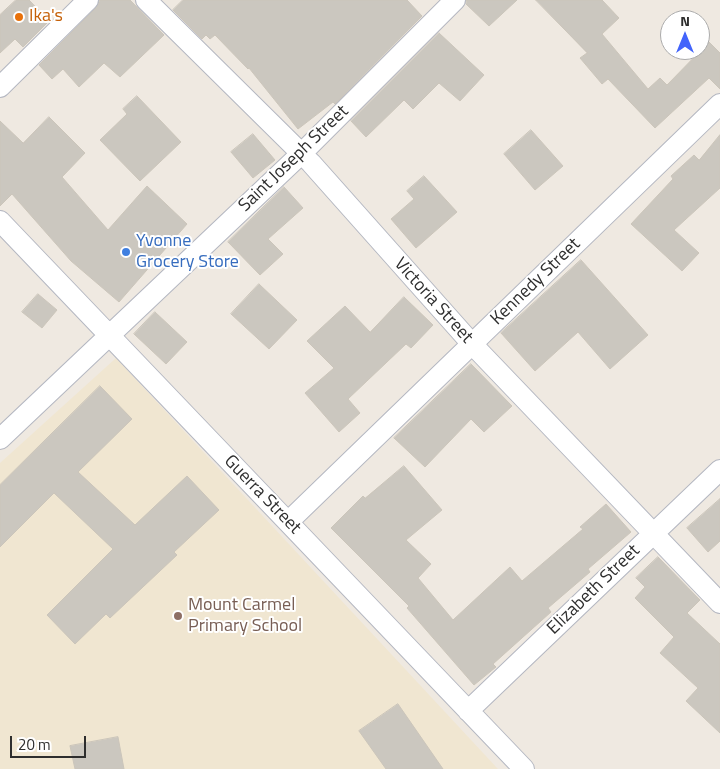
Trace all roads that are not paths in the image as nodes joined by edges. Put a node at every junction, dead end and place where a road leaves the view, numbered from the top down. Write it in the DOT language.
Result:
graph roads {
  1 [pos="88,0"];
  2 [pos="146,0"];
  3 [pos="455,0"];
  4 [pos="0,87"];
  5 [pos="720,104"];
  6 [pos="302,153"];
  7 [pos="0,221"];
  8 [pos="108,334"];
  9 [pos="472,344"];
  10 [pos="0,439"];
  11 [pos="720,470"];
  12 [pos="288,522"];
  13 [pos="652,534"];
  14 [pos="720,602"];
  15 [pos="468,711"];
  16 [pos="524,769"];
  1 -- 4 [label="street"];
  2 -- 6 [label="street, Victoria Street"];
  3 -- 6 [label="street, Saint Joseph Street"];
  5 -- 9 [label="street, Kennedy Street"];
  6 -- 8 [label="street, Saint Joseph Street"];
  6 -- 9 [label="street, Victoria Street"];
  7 -- 8 [label="street, Guerra Street"];
  8 -- 10 [label="street, Saint Joseph Street"];
  8 -- 12 [label="street, Guerra Street"];
  9 -- 12 [label="street, Kennedy Street"];
  9 -- 13 [label="street, Victoria Street"];
  11 -- 13 [label="street, Elizabeth Street"];
  12 -- 15 [label="street, Guerra Street"];
  13 -- 14 [label="street, Victoria Street"];
  13 -- 15 [label="street, Elizabeth Street"];
  15 -- 16 [label="street, Guerra Street"];
}
